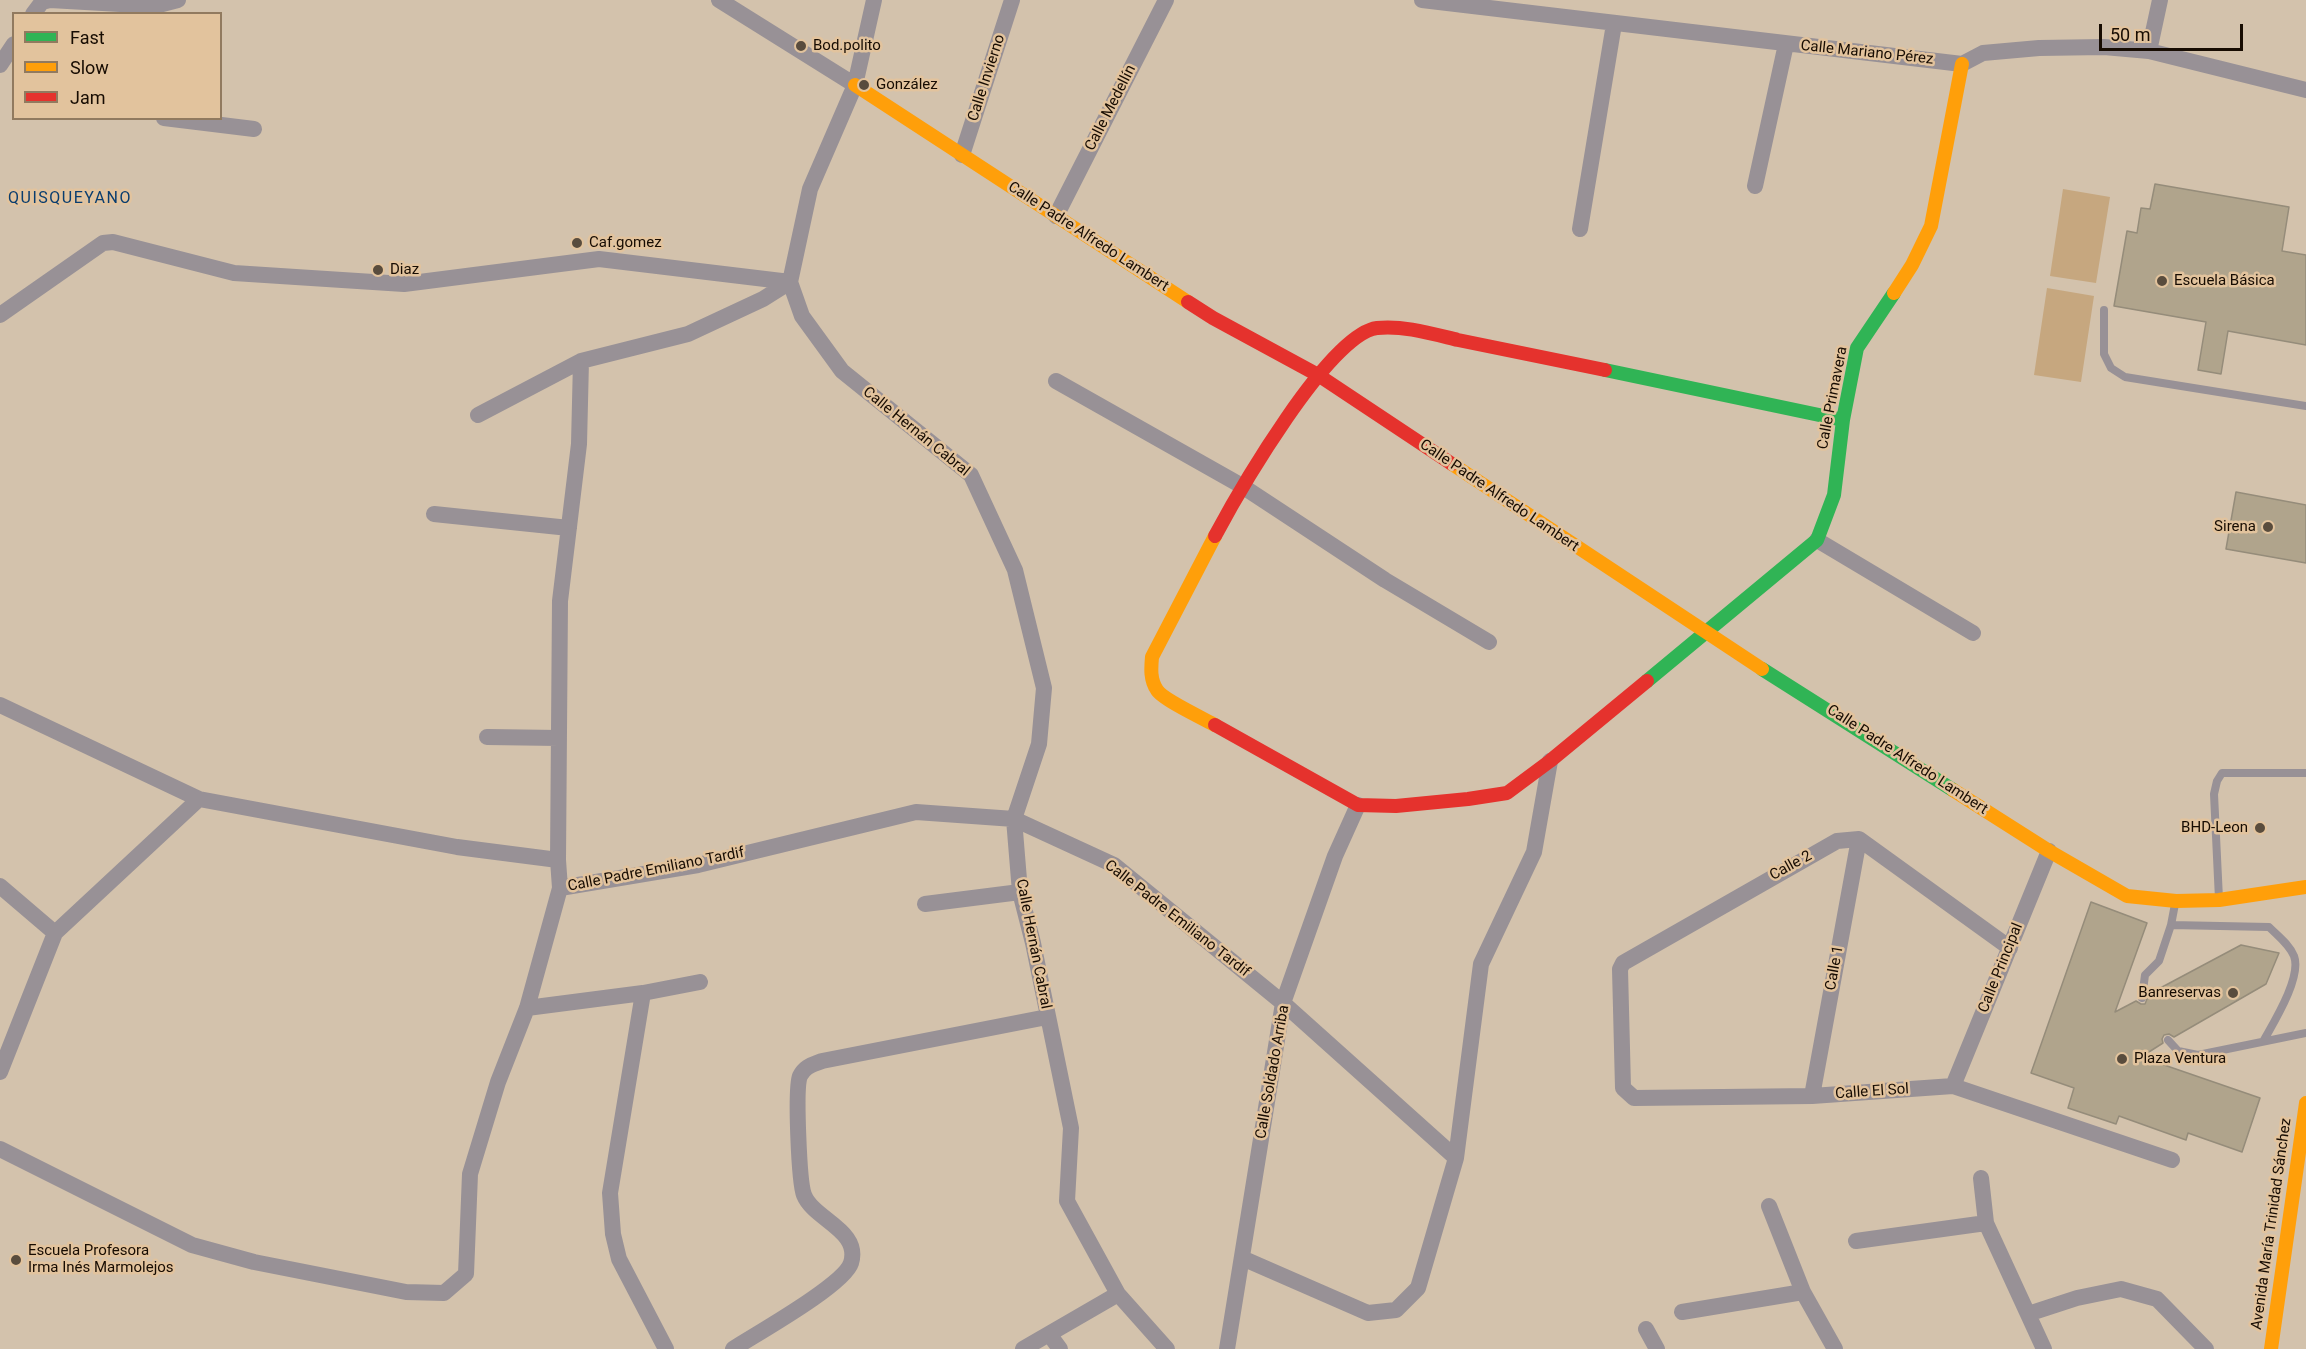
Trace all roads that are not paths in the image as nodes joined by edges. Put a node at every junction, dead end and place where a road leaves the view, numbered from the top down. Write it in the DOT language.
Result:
graph roads {
  1 [pos="178,0"];
  2 [pos="719,0"];
  3 [pos="874,0"];
  4 [pos="1012,0"];
  5 [pos="1166,0"];
  6 [pos="1422,0"];
  7 [pos="2160,0"];
  8 [pos="1444,2"];
  9 [pos="94,8"];
  10 [pos="34,12"];
  11 [pos="1614,24"];
  12 [pos="1786,44"];
  13 [pos="12,47"];
  14 [pos="2149,51"];
  15 [pos="1962,64"];
  16 [pos="0,65"];
  17 [pos="855,85"];
  18 [pos="2306,90"];
  19 [pos="180,120"];
  20 [pos="254,129"];
  21 [pos="962,155"];
  22 [pos="1755,186"];
  23 [pos="1056,216"];
  24 [pos="1580,229"];
  25 [pos="790,282"];
  26 [pos="2104,310"];
  27 [pos="0,315"];
  28 [pos="581,360"];
  29 [pos="1318,375"];
  30 [pos="1056,381"];
  31 [pos="2306,406"];
  32 [pos="478,415"];
  33 [pos="1842,420"];
  34 [pos="1242,486"];
  35 [pos="434,514"];
  36 [pos="569,528"];
  37 [pos="1817,540"];
  38 [pos="1704,632"];
  39 [pos="1973,633"];
  40 [pos="1489,642"];
  41 [pos="0,705"];
  42 [pos="487,737"];
  43 [pos="559,738"];
  44 [pos="1550,760"];
  45 [pos="2306,773"];
  46 [pos="200,799"];
  47 [pos="1358,805"];
  48 [pos="1014,819"];
  49 [pos="1859,839"];
  50 [pos="2049,851"];
  51 [pos="558,860"];
  52 [pos="0,886"];
  53 [pos="2306,887"];
  54 [pos="560,888"];
  55 [pos="1020,892"];
  56 [pos="2218,900"];
  57 [pos="2176,901"];
  58 [pos="925,904"];
  59 [pos="2171,925"];
  60 [pos="55,933"];
  61 [pos="2010,948"];
  62 [pos="700,982"];
  63 [pos="643,993"];
  64 [pos="2142,998"];
  65 [pos="1283,1003"];
  66 [pos="526,1008"];
  67 [pos="1047,1017"];
  68 [pos="1620,1028"];
  69 [pos="2306,1033"];
  70 [pos="2168,1040"];
  71 [pos="2264,1040"];
  72 [pos="0,1072"];
  73 [pos="1953,1086"];
  74 [pos="1812,1096"];
  75 [pos="2306,1103"];
  76 [pos="0,1149"];
  77 [pos="1456,1158"];
  78 [pos="2172,1160"];
  79 [pos="1981,1178"];
  80 [pos="1769,1206"];
  81 [pos="1986,1223"];
  82 [pos="1856,1241"];
  83 [pos="1242,1258"];
  84 [pos="1803,1292"];
  85 [pos="1118,1294"];
  86 [pos="1682,1312"];
  87 [pos="2028,1314"];
  88 [pos="1646,1329"];
  89 [pos="1049,1334"];
  90 [pos="666,1349"];
  91 [pos="733,1349"];
  92 [pos="1023,1349"];
  93 [pos="1060,1349"];
  94 [pos="1167,1349"];
  95 [pos="1227,1349"];
  96 [pos="1657,1349"];
  97 [pos="1835,1349"];
  98 [pos="2044,1349"];
  99 [pos="2206,1349"];
  100 [pos="2271,1349"];
  1 -- 9 [label="street"];
  2 -- 17 [label="street, Calle Padre Alfredo Lambert"];
  3 -- 17 [label="street"];
  4 -- 21 [label="street, Calle Invierno"];
  5 -- 23 [label="street, Calle Medellín"];
  6 -- 8 [label="street, Calle Mariano Pérez"];
  7 -- 14 [label="street"];
  8 -- 11 [label="street, Calle Mariano Pérez"];
  9 -- 10 [label="street"];
  11 -- 12 [label="street, Calle Mariano Pérez"];
  11 -- 24 [label="street"];
  12 -- 15 [label="street, Calle Mariano Pérez"];
  12 -- 22 [label="street"];
  13 -- 16 [label="street"];
  14 -- 15 [label="street, Calle Mariano Pérez"];
  14 -- 18 [label="street, Calle Mariano Pérez"];
  15 -- 33 [label="street, Calle Primavera"];
  17 -- 21 [label="street, Calle Padre Alfredo Lambert"];
  17 -- 25 [label="street"];
  19 -- 20 [label="street"];
  21 -- 23 [label="street, Calle Padre Alfredo Lambert"];
  23 -- 29 [label="street, Calle Padre Alfredo Lambert"];
  25 -- 27 [label="street"];
  25 -- 28 [label="street"];
  25 -- 48 [label="street, Calle Hernán Cabral"];
  26 -- 31 [label="lane"];
  28 -- 32 [label="street"];
  28 -- 36 [label="street"];
  29 -- 33 [label="street"];
  29 -- 34 [label="street"];
  29 -- 38 [label="street, Calle Padre Alfredo Lambert"];
  30 -- 34 [label="street"];
  33 -- 37 [label="street, Calle Primavera"];
  34 -- 40 [label="street"];
  34 -- 47 [label="street"];
  35 -- 36 [label="street"];
  36 -- 43 [label="street"];
  37 -- 38 [label="street"];
  37 -- 39 [label="street"];
  38 -- 44 [label="street"];
  38 -- 50 [label="street, Calle Padre Alfredo Lambert"];
  41 -- 46 [label="street"];
  42 -- 43 [label="street"];
  43 -- 51 [label="street"];
  44 -- 47 [label="street"];
  44 -- 77 [label="street"];
  45 -- 56 [label="lane"];
  46 -- 51 [label="street"];
  46 -- 60 [label="street"];
  47 -- 65 [label="street, Calle Soldado Arriba"];
  48 -- 54 [label="street, Calle Padre Emiliano Tardif"];
  48 -- 55 [label="street, Calle Hernán Cabral"];
  48 -- 65 [label="street, Calle Padre Emiliano Tardif"];
  49 -- 61 [label="street"];
  49 -- 68 [label="street, Calle 2"];
  49 -- 74 [label="street, Calle 1"];
  50 -- 57 [label="street, Calle Padre Alfredo Lambert"];
  50 -- 61 [label="street, Calle Principal"];
  51 -- 54 [label="street"];
  52 -- 60 [label="street"];
  53 -- 56 [label="street, Calle Padre Alfredo Lambert"];
  54 -- 66 [label="street"];
  55 -- 58 [label="street"];
  55 -- 67 [label="street, Calle Hernán Cabral"];
  56 -- 57 [label="street, Calle Padre Alfredo Lambert"];
  57 -- 59 [label="lane"];
  59 -- 64 [label="lane"];
  59 -- 71 [label="lane"];
  60 -- 72 [label="street"];
  61 -- 73 [label="street, Calle Principal"];
  62 -- 63 [label="street"];
  63 -- 66 [label="street"];
  63 -- 90 [label="street"];
  65 -- 77 [label="street, Calle Padre Emiliano Tardif"];
  65 -- 83 [label="street, Calle Soldado Arriba"];
  66 -- 76 [label="street"];
  67 -- 85 [label="street, Calle Hernán Cabral"];
  67 -- 91 [label="street"];
  68 -- 74 [label="street, Calle El Sol"];
  69 -- 71 [label="lane"];
  70 -- 71 [label="lane"];
  73 -- 74 [label="street, Calle El Sol"];
  73 -- 78 [label="street, Calle El Sol"];
  75 -- 100 [label="street, Avenida María Trinidad Sánchez"];
  77 -- 83 [label="street"];
  79 -- 81 [label="street"];
  80 -- 84 [label="street"];
  81 -- 82 [label="street"];
  81 -- 87 [label="street"];
  83 -- 95 [label="street, Calle Soldado Arriba"];
  84 -- 86 [label="street"];
  84 -- 97 [label="street"];
  85 -- 89 [label="street"];
  85 -- 94 [label="street, Calle Hernán Cabral"];
  87 -- 98 [label="street"];
  87 -- 99 [label="street"];
  88 -- 96 [label="street"];
  89 -- 92 [label="street"];
  89 -- 93 [label="street"];
}
